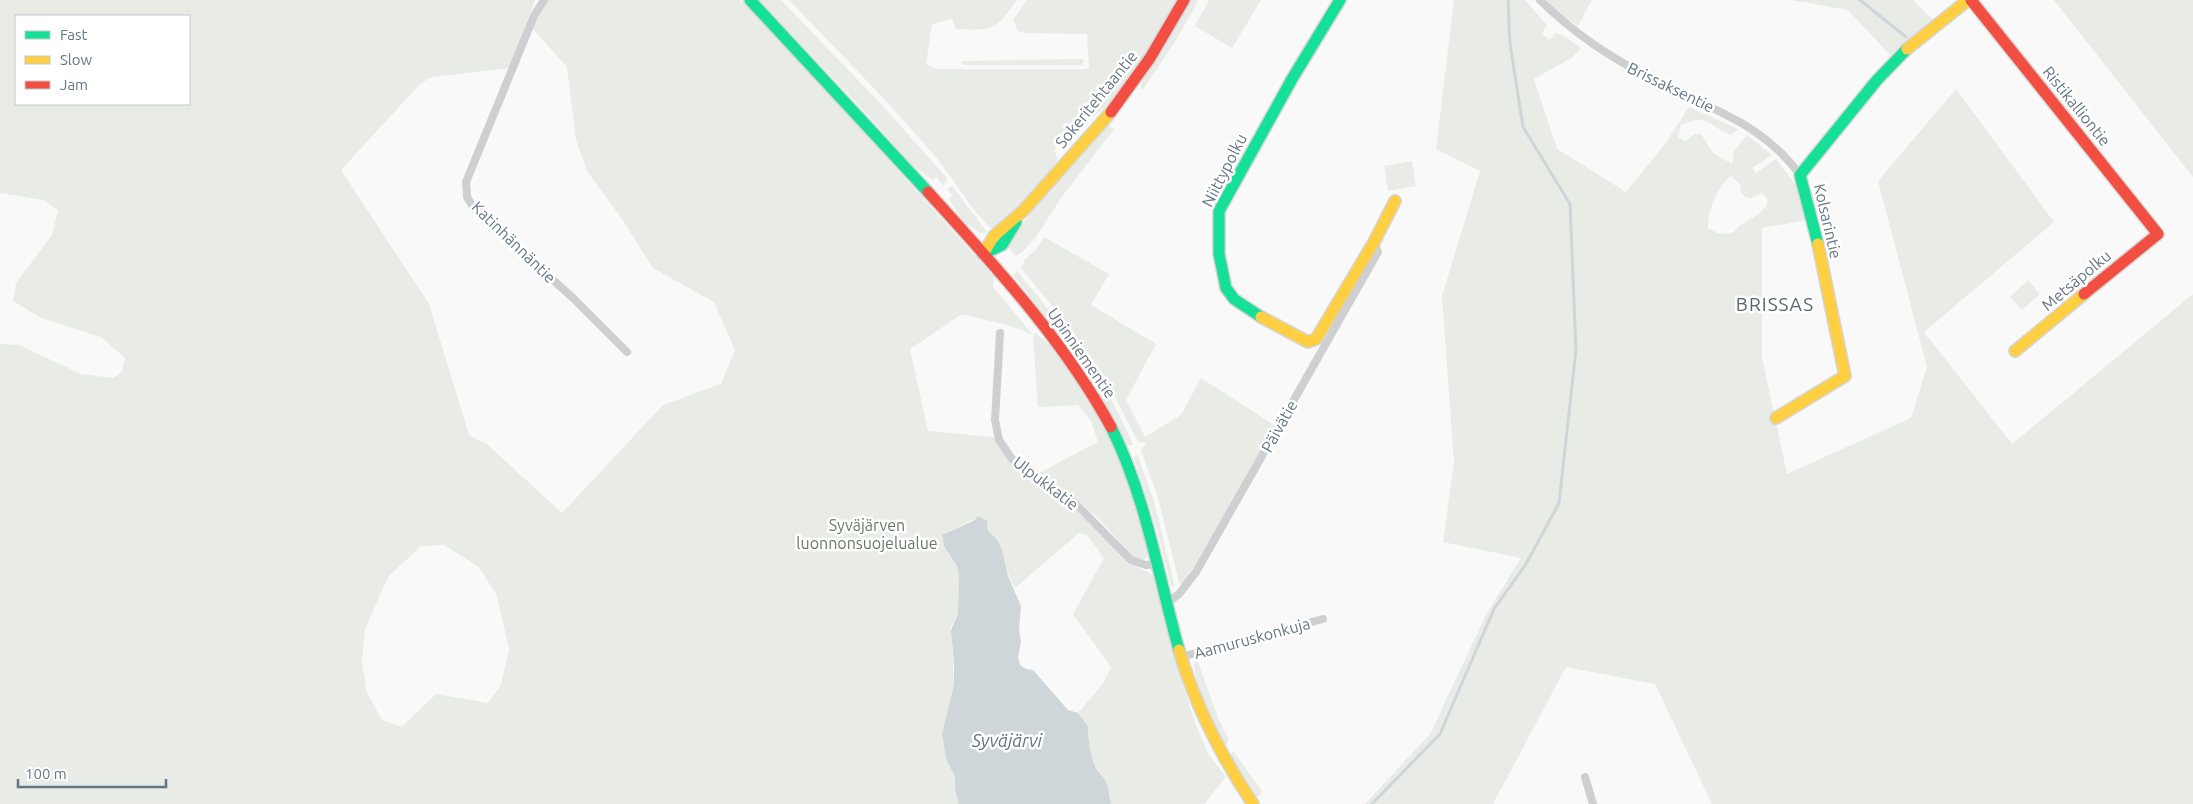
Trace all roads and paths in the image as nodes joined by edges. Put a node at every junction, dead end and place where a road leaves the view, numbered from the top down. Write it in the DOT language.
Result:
graph roads {
  1 [pos="544,0"];
  2 [pos="750,0"];
  3 [pos="1184,0"];
  4 [pos="1340,0"];
  5 [pos="1540,0"];
  6 [pos="1970,0"];
  7 [pos="1800,175"];
  8 [pos="1395,201"];
  9 [pos="2158,234"];
  10 [pos="1374,242"];
  11 [pos="983,254"];
  12 [pos="1000,333"];
  13 [pos="2015,351"];
  14 [pos="627,352"];
  15 [pos="1776,418"];
  16 [pos="1158,564"];
  17 [pos="1167,603"];
  18 [pos="1323,619"];
  19 [pos="1181,657"];
  20 [pos="1584,777"];
  21 [pos="1253,804"];
  22 [pos="1593,804"];
  1 -- 14 [label="street, Katinhännäntie"];
  2 -- 11 [label="street, Upinniementie"];
  3 -- 11 [label="street, Sokeritehtaantie"];
  4 -- 10 [label="street, Niittypolku"];
  5 -- 7 [label="street, Brissaksentie"];
  6 -- 7 [label="street, Kolsarintie"];
  6 -- 9 [label="street, Ristikalliontie"];
  7 -- 15 [label="street, Kolsarintie"];
  8 -- 10 [label="street, Niittypolku"];
  9 -- 13 [label="street, Metsäpolku"];
  10 -- 17 [label="street, Päivätie"];
  11 -- 16 [label="street, Upinniementie"];
  12 -- 16 [label="street, Ulpukkatie"];
  16 -- 17 [label="street, Upinniementie"];
  17 -- 19 [label="street, Upinniementie"];
  18 -- 19 [label="street, Aamuruskonkuja"];
  19 -- 21 [label="street, Upinniementie"];
  20 -- 22 [label="street"];
}
